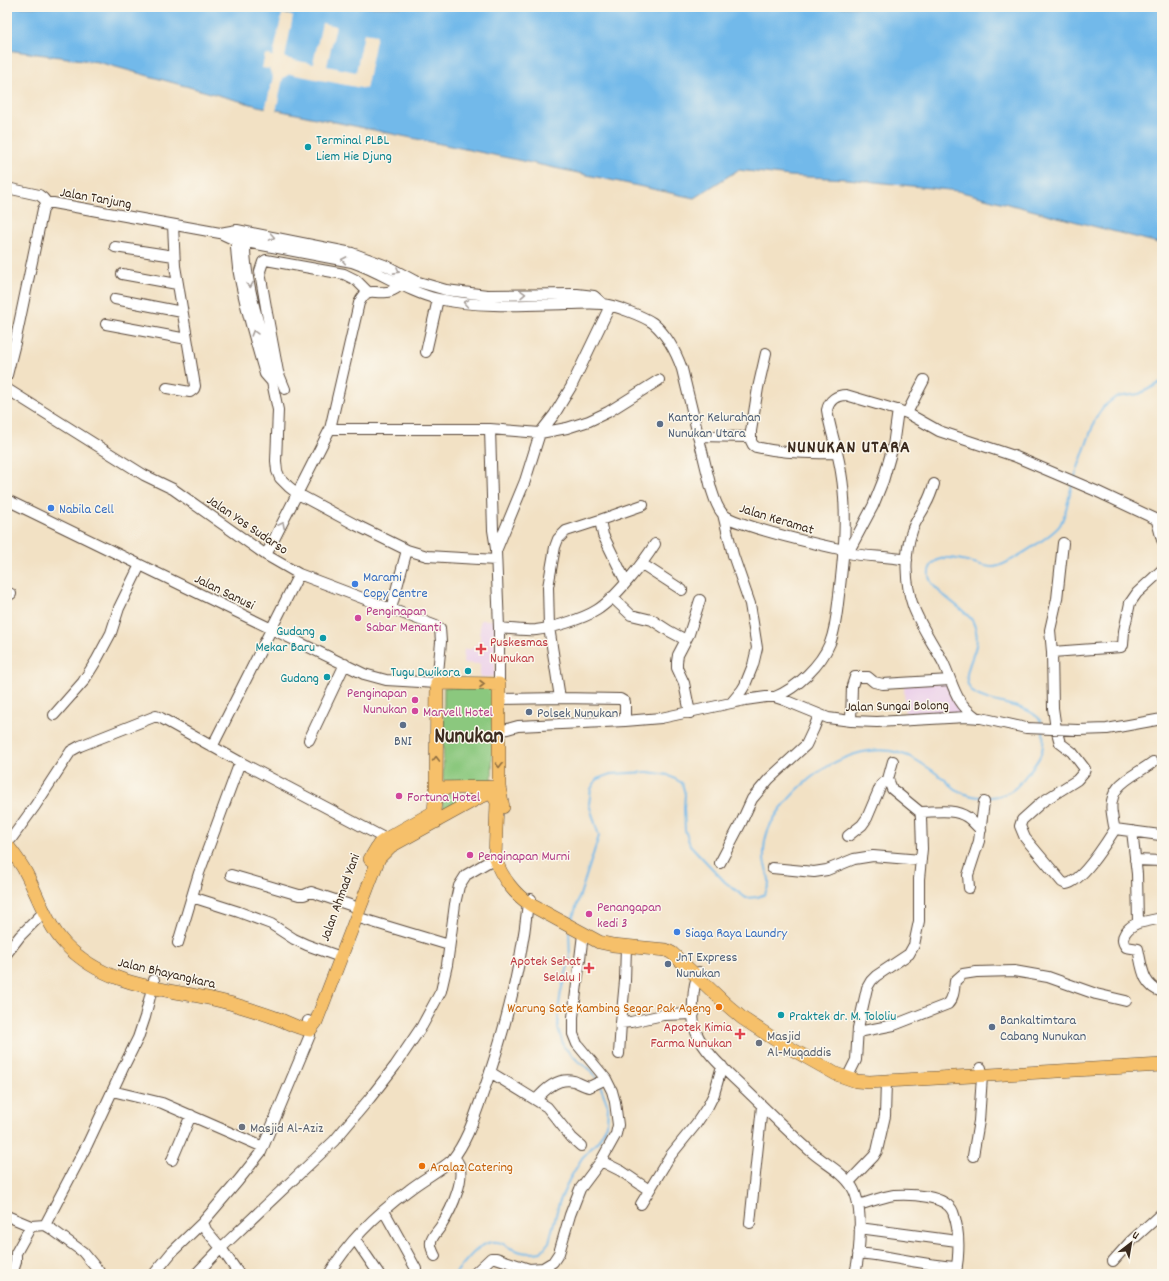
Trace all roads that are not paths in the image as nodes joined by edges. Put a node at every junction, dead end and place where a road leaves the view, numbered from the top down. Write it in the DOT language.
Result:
graph roads {
  1 [pos="7,188"];
  2 [pos="47,204"];
  3 [pos="173,225"];
  4 [pos="241,236"];
  5 [pos="115,247"];
  6 [pos="174,256"];
  7 [pos="122,274"];
  8 [pos="177,284"];
  9 [pos="401,285"];
  10 [pos="414,286"];
  11 [pos="368,292"];
  12 [pos="506,294"];
  13 [pos="115,299"];
  14 [pos="438,299"];
  15 [pos="506,305"];
  16 [pos="606,305"];
  17 [pos="182,312"];
  18 [pos="106,324"];
  19 [pos="187,339"];
  20 [pos="426,352"];
  21 [pos="766,353"];
  22 [pos="7,375"];
  23 [pos="659,380"];
  24 [pos="924,380"];
  25 [pos="166,388"];
  26 [pos="7,389"];
  27 [pos="285,389"];
  28 [pos="903,412"];
  29 [pos="330,429"];
  30 [pos="490,429"];
  31 [pos="540,433"];
  32 [pos="698,436"];
  33 [pos="750,437"];
  34 [pos="837,454"];
  35 [pos="934,484"];
  36 [pos="298,494"];
  37 [pos="7,500"];
  38 [pos="643,505"];
  39 [pos="723,514"];
  40 [pos="600,520"];
  41 [pos="1160,521"];
  42 [pos="844,525"];
  43 [pos="862,529"];
  44 [pos="1162,540"];
  45 [pos="655,544"];
  46 [pos="1063,544"];
  47 [pos="407,550"];
  48 [pos="845,552"];
  49 [pos="266,555"];
  50 [pos="496,556"];
  51 [pos="906,560"];
  52 [pos="642,564"];
  53 [pos="140,565"];
  54 [pos="1162,570"];
  55 [pos="298,574"];
  56 [pos="626,582"];
  57 [pos="682,590"];
  58 [pos="612,597"];
  59 [pos="700,600"];
  60 [pos="391,609"];
  61 [pos="549,627"];
  62 [pos="270,628"];
  63 [pos="499,628"];
  64 [pos="686,640"];
  65 [pos="1052,652"];
  66 [pos="344,664"];
  67 [pos="950,680"];
  68 [pos="437,683"];
  69 [pos="499,684"];
  70 [pos="775,697"];
  71 [pos="560,698"];
  72 [pos="499,699"];
  73 [pos="732,702"];
  74 [pos="690,713"];
  75 [pos="54,715"];
  76 [pos="819,715"];
  77 [pos="977,718"];
  78 [pos="1162,719"];
  79 [pos="625,721"];
  80 [pos="852,721"];
  81 [pos="499,728"];
  82 [pos="1052,729"];
  83 [pos="309,740"];
  84 [pos="212,746"];
  85 [pos="893,761"];
  86 [pos="240,762"];
  87 [pos="1153,762"];
  88 [pos="888,779"];
  89 [pos="499,787"];
  90 [pos="436,788"];
  91 [pos="984,802"];
  92 [pos="920,812"];
  93 [pos="435,817"];
  94 [pos="1115,829"];
  95 [pos="981,830"];
  96 [pos="1132,831"];
  97 [pos="1160,835"];
  98 [pos="848,836"];
  99 [pos="386,839"];
  100 [pos="8,840"];
  101 [pos="495,858"];
  102 [pos="921,860"];
  103 [pos="1135,860"];
  104 [pos="1162,861"];
  105 [pos="720,863"];
  106 [pos="772,868"];
  107 [pos="231,874"];
  108 [pos="969,888"];
  109 [pos="192,898"];
  110 [pos="530,901"];
  111 [pos="45,911"];
  112 [pos="354,911"];
  113 [pos="1162,918"];
  114 [pos="1138,923"];
  115 [pos="581,931"];
  116 [pos="178,943"];
  117 [pos="449,945"];
  118 [pos="626,946"];
  119 [pos="7,953"];
  120 [pos="335,955"];
  121 [pos="698,973"];
  122 [pos="330,977"];
  123 [pos="153,984"];
  124 [pos="1162,992"];
  125 [pos="1126,1001"];
  126 [pos="694,1014"];
  127 [pos="621,1023"];
  128 [pos="309,1025"];
  129 [pos="858,1032"];
  130 [pos="619,1054"];
  131 [pos="1162,1057"];
  132 [pos="1162,1065"];
  133 [pos="722,1066"];
  134 [pos="490,1072"];
  135 [pos="850,1072"];
  136 [pos="981,1072"];
  137 [pos="605,1079"];
  138 [pos="886,1081"];
  139 [pos="112,1091"];
  140 [pos="536,1100"];
  141 [pos="762,1106"];
  142 [pos="191,1115"];
  143 [pos="581,1146"];
  144 [pos="263,1147"];
  145 [pos="973,1156"];
  146 [pos="454,1158"];
  147 [pos="172,1160"];
  148 [pos="601,1161"];
  149 [pos="848,1182"];
  150 [pos="649,1190"];
  151 [pos="641,1204"];
  152 [pos="858,1205"];
  153 [pos="384,1211"];
  154 [pos="1162,1213"];
  155 [pos="7,1216"];
  156 [pos="203,1222"];
  157 [pos="750,1223"];
  158 [pos="45,1225"];
  159 [pos="31,1226"];
  160 [pos="859,1228"];
  161 [pos="355,1239"];
  162 [pos="957,1241"];
  163 [pos="221,1248"];
  164 [pos="858,1253"];
  165 [pos="435,1256"];
  166 [pos="1113,1261"];
  167 [pos="416,1269"];
  168 [pos="956,1271"];
  169 [pos="12,1274"];
  170 [pos="101,1274"];
  171 [pos="154,1274"];
  172 [pos="196,1274"];
  173 [pos="238,1274"];
  174 [pos="329,1274"];
  175 [pos="379,1274"];
  176 [pos="474,1274"];
  177 [pos="855,1274"];
  1 -- 2 [label="street"];
  2 -- 3 [label="street, Jalan Tanjung"];
  2 -- 22 [label="street, Jalan Tanjung"];
  3 -- 4 [label="street, Jalan Tanjung"];
  3 -- 6 [label="street"];
  9 -- 4 [label="street, one-way"];
  4 -- 10 [label="street, one-way"];
  4 -- 36 [label="street"];
  5 -- 6 [label="street"];
  6 -- 8 [label="street"];
  7 -- 8 [label="street"];
  8 -- 17 [label="street"];
  9 -- 10 [label="street"];
  9 -- 11 [label="street"];
  10 -- 12 [label="street"];
  10 -- 14 [label="street"];
  11 -- 27 [label="street"];
  11 -- 29 [label="street"];
  12 -- 15 [label="street"];
  12 -- 16 [label="street, one-way"];
  13 -- 17 [label="street"];
  15 -- 14 [label="street, one-way"];
  14 -- 20 [label="street"];
  15 -- 16 [label="street"];
  16 -- 31 [label="street"];
  16 -- 32 [label="street, Jalan Keramat"];
  17 -- 19 [label="street"];
  18 -- 19 [label="street"];
  19 -- 25 [label="street"];
  21 -- 33 [label="street"];
  23 -- 31 [label="street"];
  24 -- 28 [label="street"];
  26 -- 49 [label="street, Jalan Yos Sudarso"];
  28 -- 34 [label="street"];
  28 -- 41 [label="street"];
  28 -- 43 [label="street"];
  29 -- 30 [label="street"];
  29 -- 36 [label="street"];
  30 -- 31 [label="street"];
  30 -- 50 [label="street"];
  31 -- 50 [label="street"];
  32 -- 33 [label="street"];
  32 -- 39 [label="street, Jalan Keramat"];
  33 -- 34 [label="street"];
  34 -- 42 [label="street"];
  35 -- 51 [label="street"];
  36 -- 47 [label="street"];
  49 -- 36 [label="street, one-way"];
  37 -- 53 [label="street, Jalan Sanusi"];
  38 -- 40 [label="street"];
  39 -- 48 [label="street, Jalan Keramat"];
  39 -- 73 [label="street"];
  40 -- 56 [label="street"];
  40 -- 61 [label="street"];
  41 -- 44 [label="street"];
  42 -- 43 [label="street"];
  42 -- 48 [label="street"];
  43 -- 48 [label="street"];
  45 -- 52 [label="street"];
  46 -- 65 [label="street"];
  47 -- 50 [label="street"];
  47 -- 60 [label="street"];
  48 -- 51 [label="street, Jalan Keramat"];
  48 -- 70 [label="street"];
  49 -- 55 [label="street, Jalan Yos Sudarso"];
  50 -- 63 [label="street"];
  51 -- 67 [label="street"];
  52 -- 56 [label="street"];
  52 -- 57 [label="street"];
  53 -- 62 [label="street, Jalan Sanusi"];
  53 -- 75 [label="street"];
  54 -- 65 [label="street"];
  55 -- 60 [label="street, Jalan Yos Sudarso"];
  55 -- 62 [label="street"];
  56 -- 58 [label="street"];
  58 -- 61 [label="street"];
  58 -- 64 [label="street"];
  59 -- 64 [label="street"];
  60 -- 68 [label="street, Jalan Yos Sudarso"];
  61 -- 63 [label="street"];
  61 -- 71 [label="street"];
  62 -- 66 [label="street, Jalan Sanusi"];
  62 -- 84 [label="street"];
  63 -- 69 [label="street"];
  64 -- 74 [label="street"];
  65 -- 82 [label="street"];
  66 -- 68 [label="street, Jalan Sanusi"];
  66 -- 83 [label="street"];
  67 -- 77 [label="street"];
  67 -- 80 [label="street"];
  68 -- 69 [label="main road, one-way"];
  90 -- 68 [label="main road, one-way"];
  69 -- 72 [label="main road"];
  70 -- 73 [label="street, Jalan Sungai Bolong"];
  70 -- 76 [label="street, Jalan Sungai Bolong"];
  71 -- 72 [label="street"];
  71 -- 79 [label="street"];
  72 -- 81 [label="main road"];
  73 -- 74 [label="street, Jalan Sungai Bolong"];
  74 -- 79 [label="street, Jalan Sungai Bolong"];
  76 -- 80 [label="street, Jalan Sungai Bolong"];
  76 -- 105 [label="street"];
  77 -- 80 [label="street, Jalan Sungai Bolong"];
  77 -- 82 [label="street, Jalan Sungai Bolong"];
  78 -- 82 [label="street, Jalan Sungai Bolong"];
  79 -- 81 [label="street, Jalan Sungai Bolong"];
  81 -- 89 [label="main road, one-way"];
  82 -- 94 [label="street"];
  84 -- 86 [label="street"];
  84 -- 100 [label="street"];
  85 -- 88 [label="street"];
  86 -- 99 [label="street"];
  86 -- 109 [label="street"];
  87 -- 94 [label="street"];
  88 -- 92 [label="street"];
  88 -- 98 [label="street"];
  89 -- 90 [label="main road"];
  89 -- 110 [label="main road"];
  90 -- 93 [label="main road"];
  91 -- 95 [label="street"];
  92 -- 95 [label="street"];
  92 -- 102 [label="street"];
  93 -- 99 [label="main road, Jalan Ahmad Yani"];
  93 -- 101 [label="main road"];
  93 -- 112 [label="main road, Jalan Ahmad Yani"];
  94 -- 96 [label="street"];
  95 -- 108 [label="street"];
  96 -- 97 [label="street"];
  96 -- 103 [label="street"];
  99 -- 112 [label="main road, Jalan Ahmad Yani"];
  100 -- 111 [label="main road, Jalan Bhayangkara"];
  100 -- 123 [label="main road, Jalan Bhayangkara"];
  101 -- 110 [label="main road"];
  101 -- 117 [label="street"];
  102 -- 106 [label="street"];
  102 -- 129 [label="street"];
  103 -- 104 [label="street"];
  103 -- 114 [label="street"];
  107 -- 112 [label="street"];
  109 -- 116 [label="street"];
  109 -- 120 [label="street"];
  110 -- 115 [label="main road"];
  110 -- 134 [label="street"];
  111 -- 119 [label="street"];
  111 -- 123 [label="main road, Jalan Bhayangkara"];
  112 -- 117 [label="street"];
  112 -- 120 [label="main road, Jalan Ahmad Yani"];
  112 -- 122 [label="main road, Jalan Ahmad Yani"];
  113 -- 114 [label="street"];
  114 -- 124 [label="street"];
  115 -- 118 [label="main road"];
  115 -- 121 [label="main road"];
  115 -- 137 [label="street"];
  117 -- 163 [label="street"];
  118 -- 121 [label="main road"];
  118 -- 127 [label="street"];
  120 -- 122 [label="main road, Jalan Ahmad Yani"];
  121 -- 126 [label="street"];
  121 -- 135 [label="main road"];
  121 -- 138 [label="main road"];
  122 -- 128 [label="main road, Jalan Ahmad Yani"];
  123 -- 128 [label="main road, Jalan Bhayangkara"];
  123 -- 139 [label="street"];
  125 -- 129 [label="street"];
  126 -- 127 [label="street"];
  126 -- 133 [label="street"];
  127 -- 130 [label="street"];
  128 -- 144 [label="street"];
  129 -- 135 [label="street"];
  131 -- 136 [label="main road"];
  132 -- 136 [label="main road"];
  133 -- 141 [label="street"];
  133 -- 150 [label="street"];
  134 -- 140 [label="street"];
  134 -- 146 [label="street"];
  135 -- 136 [label="main road"];
  136 -- 138 [label="main road"];
  136 -- 145 [label="street"];
  137 -- 140 [label="street"];
  137 -- 148 [label="street"];
  138 -- 149 [label="street"];
  139 -- 142 [label="street"];
  139 -- 158 [label="street"];
  140 -- 143 [label="street"];
  141 -- 149 [label="street"];
  141 -- 157 [label="street"];
  142 -- 144 [label="street"];
  142 -- 147 [label="street"];
  144 -- 156 [label="street"];
  146 -- 153 [label="street"];
  146 -- 165 [label="street"];
  148 -- 150 [label="street"];
  148 -- 176 [label="street"];
  149 -- 152 [label="street"];
  150 -- 151 [label="street"];
  152 -- 160 [label="street"];
  152 -- 162 [label="street"];
  153 -- 161 [label="street"];
  153 -- 167 [label="street"];
  154 -- 166 [label="street"];
  155 -- 159 [label="street"];
  156 -- 163 [label="street"];
  156 -- 171 [label="street"];
  158 -- 159 [label="street"];
  158 -- 170 [label="street"];
  159 -- 169 [label="street"];
  160 -- 162 [label="street"];
  160 -- 164 [label="street"];
  161 -- 174 [label="street"];
  161 -- 175 [label="street"];
  162 -- 168 [label="street"];
  163 -- 172 [label="street"];
  163 -- 173 [label="street"];
  164 -- 168 [label="street"];
  164 -- 177 [label="street"];
}
